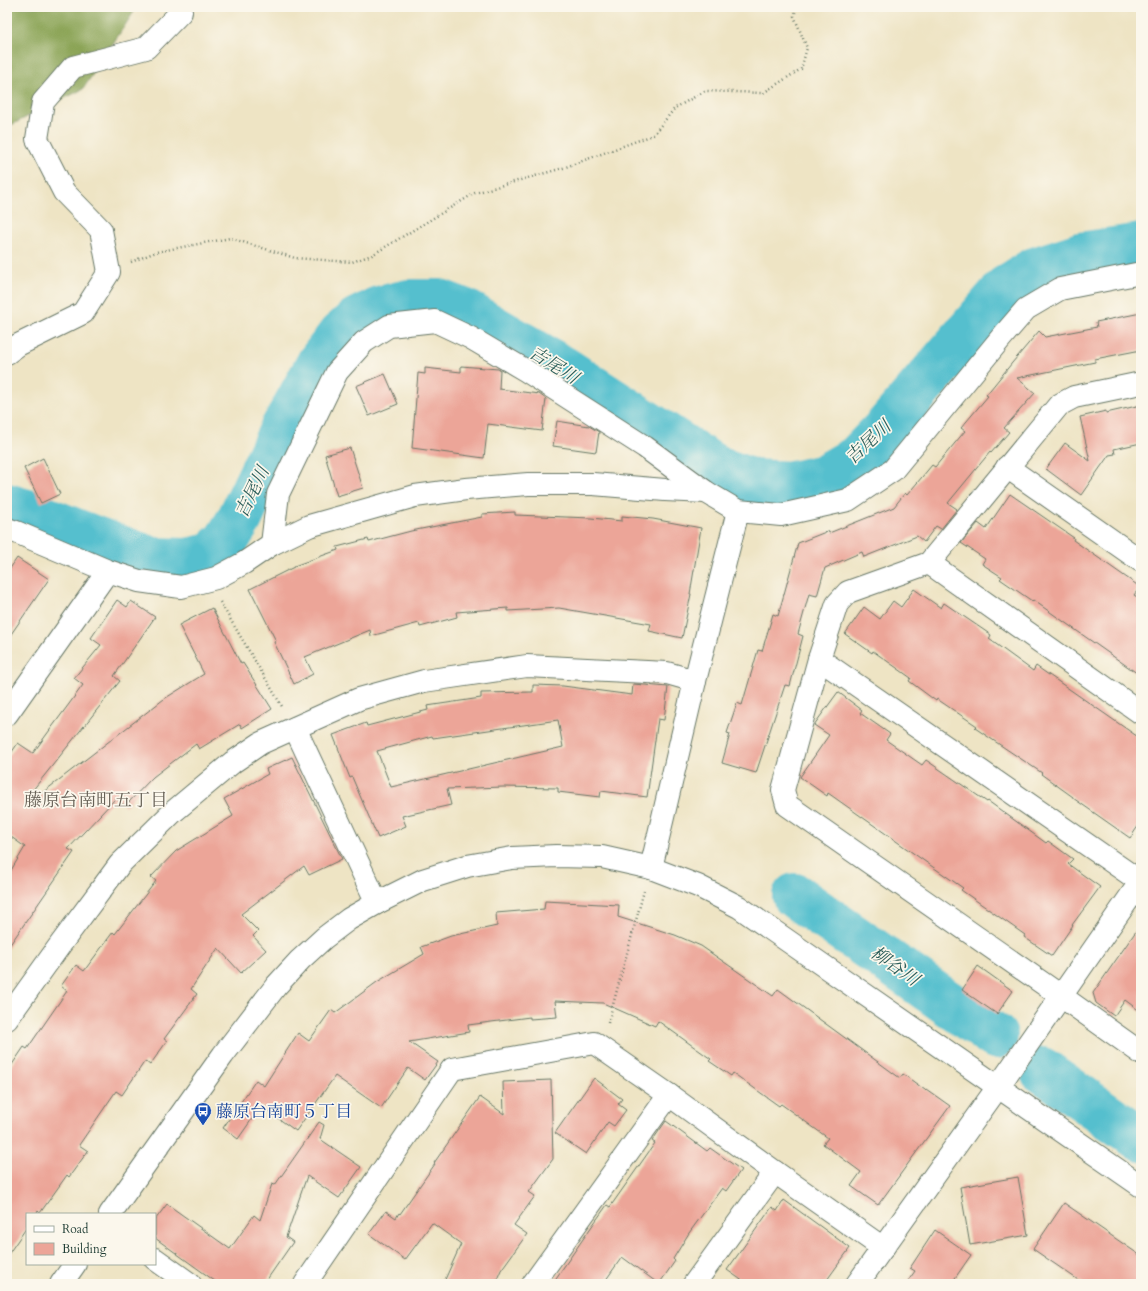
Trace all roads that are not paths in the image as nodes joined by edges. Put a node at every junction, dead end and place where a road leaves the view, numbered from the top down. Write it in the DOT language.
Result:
graph roads {
  1 [pos="181,7"];
  2 [pos="1141,273"];
  3 [pos="7,353"];
  4 [pos="1141,383"];
  5 [pos="1007,467"];
  6 [pos="706,492"];
  7 [pos="738,511"];
  8 [pos="7,530"];
  9 [pos="272,544"];
  10 [pos="1141,561"];
  11 [pos="929,563"];
  12 [pos="108,571"];
  13 [pos="819,659"];
  14 [pos="695,681"];
  15 [pos="1141,713"];
  16 [pos="7,714"];
  17 [pos="295,728"];
  18 [pos="651,868"];
  19 [pos="1141,881"];
  20 [pos="377,903"];
  21 [pos="1061,996"];
  22 [pos="7,1019"];
  23 [pos="1141,1053"];
  24 [pos="998,1087"];
  25 [pos="669,1095"];
  26 [pos="775,1172"];
  27 [pos="1141,1186"];
  28 [pos="111,1213"];
  29 [pos="883,1248"];
  30 [pos="156,1260"];
  31 [pos="74,1265"];
  32 [pos="61,1284"];
  33 [pos="190,1284"];
  34 [pos="305,1284"];
  35 [pos="533,1284"];
  36 [pos="694,1284"];
  37 [pos="857,1284"];
  1 -- 3 [label="street"];
  2 -- 7 [label="street"];
  4 -- 5 [label="street"];
  5 -- 10 [label="street"];
  5 -- 11 [label="street"];
  6 -- 7 [label="street"];
  6 -- 9 [label="street"];
  6 -- 9 [label="street"];
  7 -- 14 [label="street"];
  8 -- 12 [label="street"];
  9 -- 12 [label="street"];
  11 -- 13 [label="street"];
  11 -- 15 [label="street"];
  12 -- 16 [label="street"];
  13 -- 19 [label="street"];
  13 -- 21 [label="street"];
  14 -- 17 [label="street"];
  14 -- 18 [label="street"];
  17 -- 20 [label="street"];
  17 -- 22 [label="street"];
  18 -- 20 [label="street"];
  18 -- 24 [label="street"];
  19 -- 21 [label="street"];
  20 -- 28 [label="street"];
  21 -- 23 [label="street"];
  21 -- 24 [label="street"];
  24 -- 27 [label="street"];
  24 -- 29 [label="street"];
  25 -- 26 [label="street"];
  25 -- 34 [label="street"];
  25 -- 35 [label="street"];
  26 -- 29 [label="street"];
  26 -- 36 [label="street"];
  29 -- 37 [label="street"];
  30 -- 33 [label="street"];
  31 -- 32 [label="street"];
}
